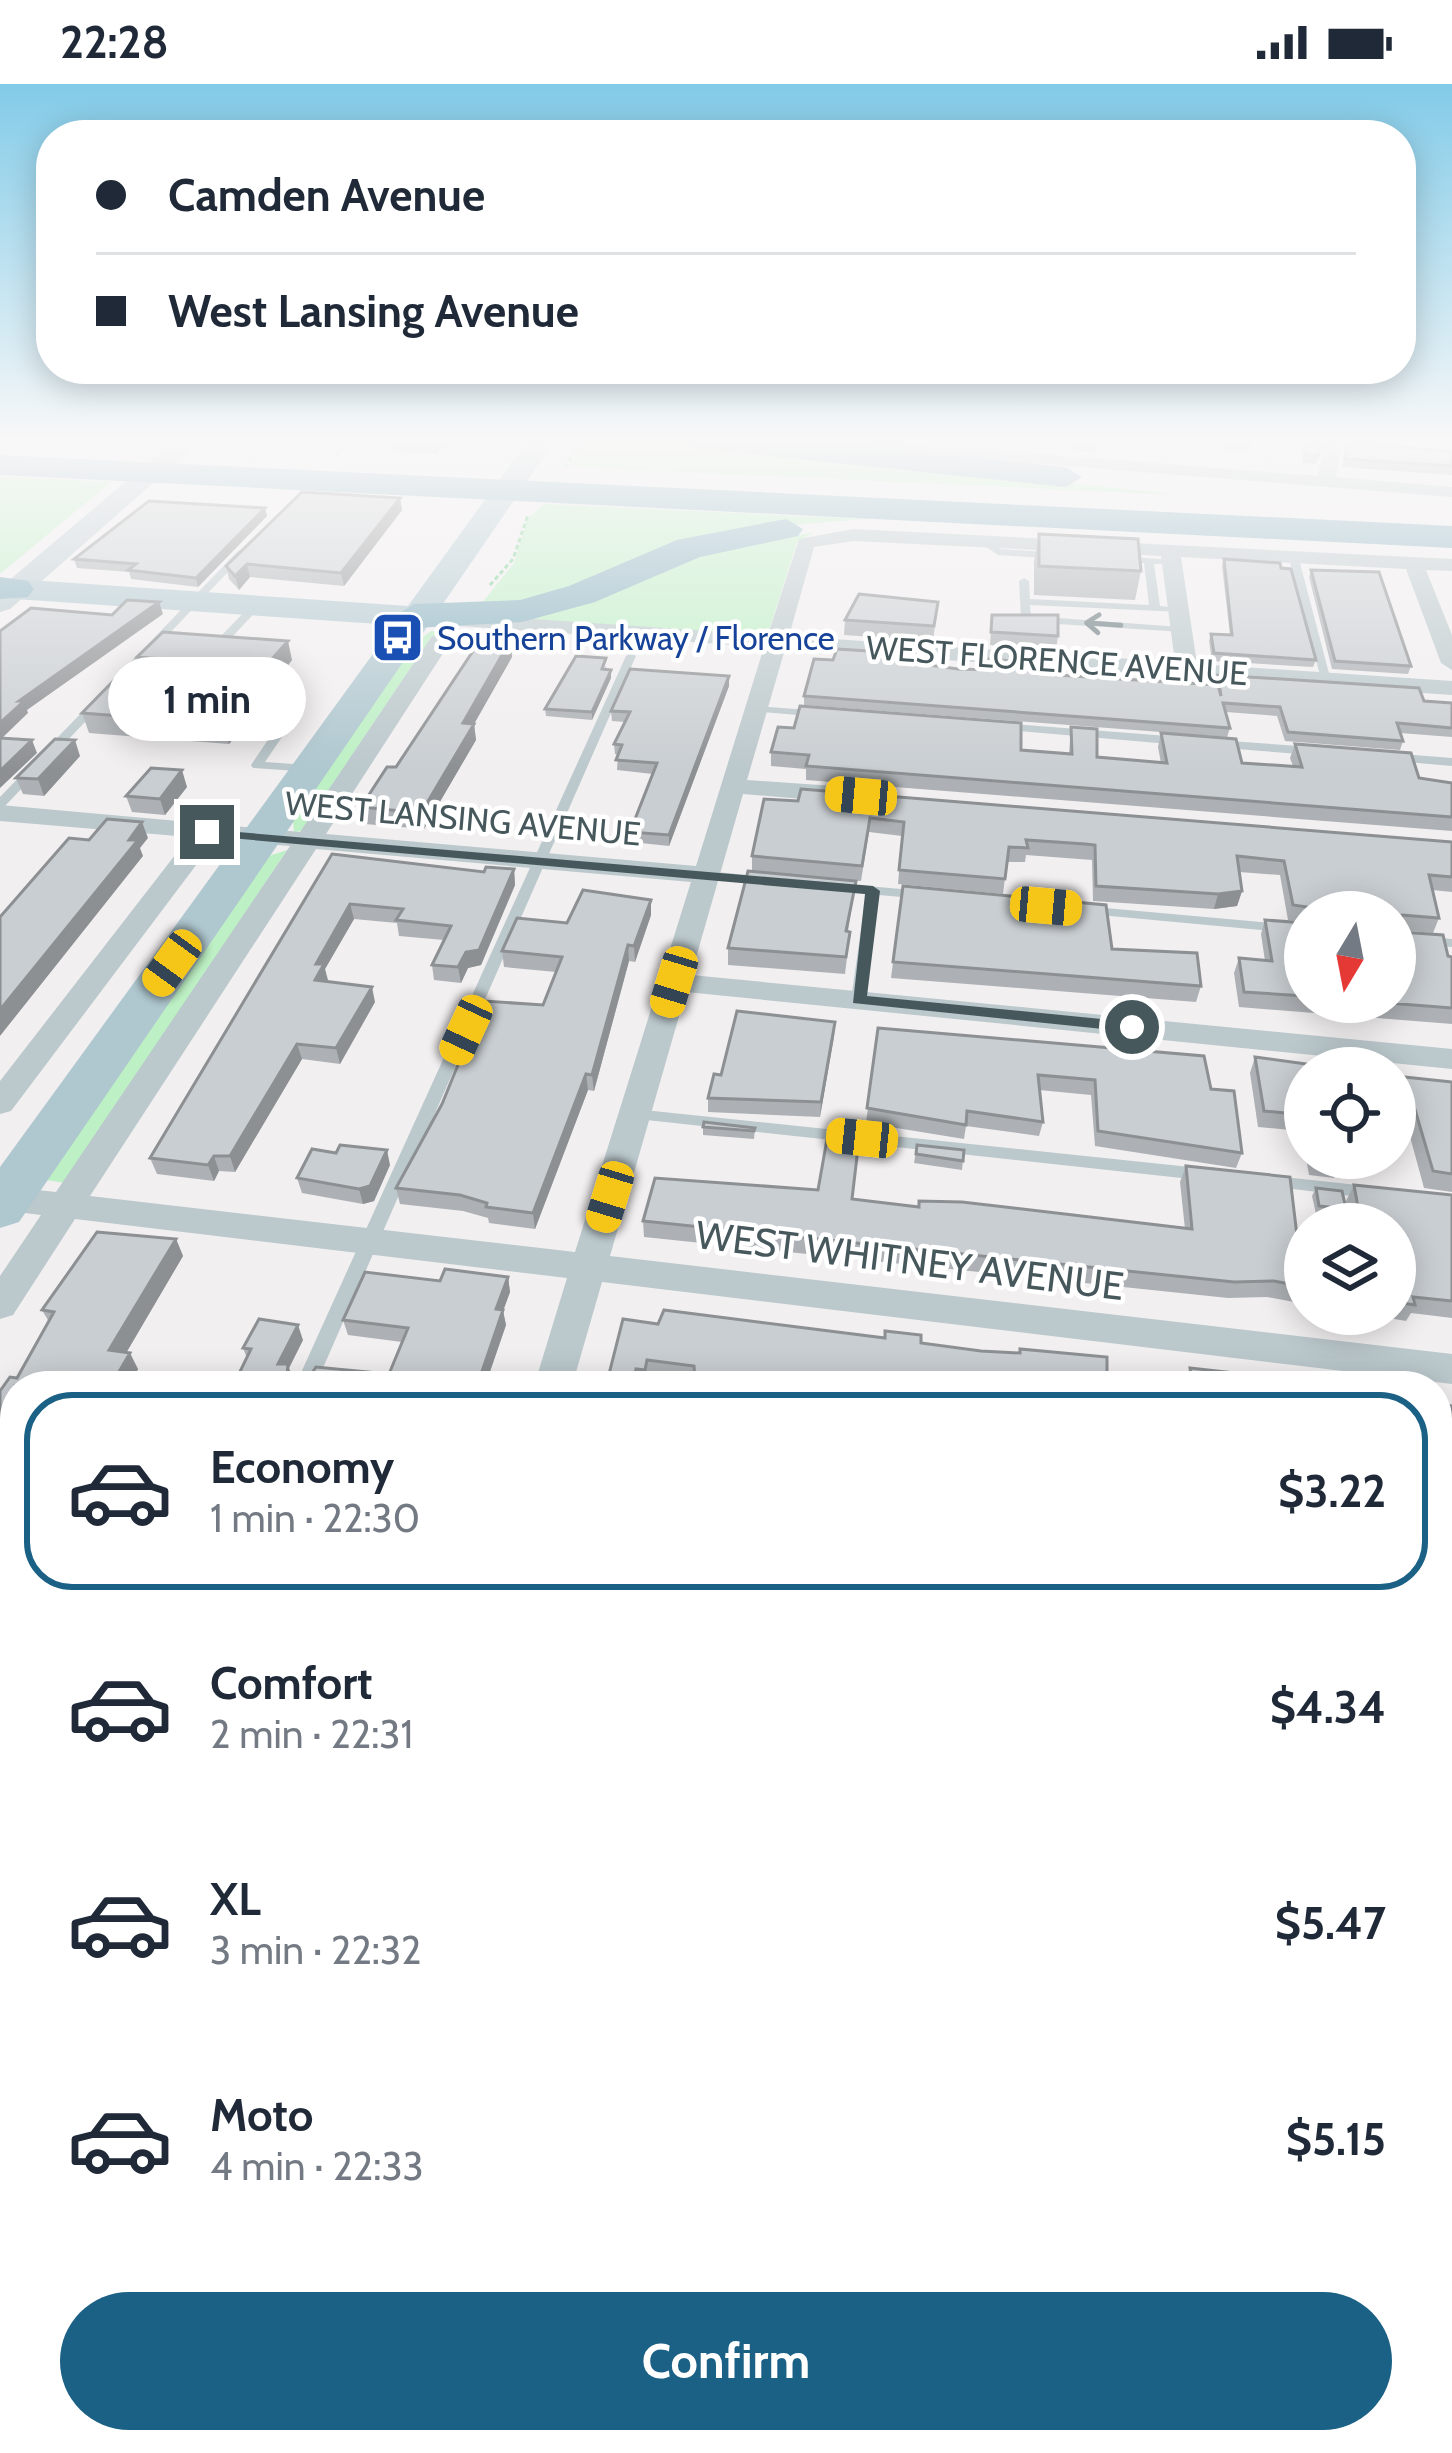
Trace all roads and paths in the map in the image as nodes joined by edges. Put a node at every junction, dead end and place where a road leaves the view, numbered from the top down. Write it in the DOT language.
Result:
graph roads {
  1 [pos="246,549"];
  2 [pos="57,550"];
  3 [pos="475,550"];
  4 [pos="515,550"];
  5 [pos="686,550"];
  6 [pos="804,550"];
  7 [pos="995,550"];
  8 [pos="1079,550"];
  9 [pos="1024,554"];
  10 [pos="1171,557"];
  11 [pos="1294,559"];
  12 [pos="1148,560"];
  13 [pos="1414,565"];
  14 [pos="1452,566"];
  15 [pos="5,593"];
  16 [pos="480,597"];
  17 [pos="194,601"];
  18 [pos="1025,602"];
  19 [pos="258,604"];
  20 [pos="1171,616"];
  21 [pos="427,628"];
  22 [pos="778,644"];
  23 [pos="255,645"];
  24 [pos="631,656"];
  25 [pos="1452,663"];
  26 [pos="1187,669"];
  27 [pos="1327,679"];
  28 [pos="116,683"];
  29 [pos="134,684"];
  30 [pos="1452,688"];
  31 [pos="755,709"];
  32 [pos="848,716"];
  33 [pos="988,726"];
  34 [pos="278,734"];
  35 [pos="1336,753"];
  36 [pos="1382,756"];
  37 [pos="1452,762"];
  38 [pos="256,765"];
  39 [pos="308,769"];
  40 [pos="244,782"];
  41 [pos="734,786"];
  42 [pos="888,799"];
  43 [pos="0,804"];
  44 [pos="0,813"];
  45 [pos="207,832"];
  46 [pos="261,837"];
  47 [pos="307,841"];
  48 [pos="543,861"];
  49 [pos="705,875"];
  50 [pos="789,883"];
  51 [pos="810,885"];
  52 [pos="873,891"];
  53 [pos="941,897"];
  54 [pos="1055,907"];
  55 [pos="1284,928"];
  56 [pos="1416,940"];
  57 [pos="1452,943"];
  58 [pos="674,982"];
  59 [pos="859,1000"];
  60 [pos="1452,1059"];
  61 [pos="0,1103"];
  62 [pos="634,1114"];
  63 [pos="1218,1176"];
  64 [pos="1242,1178"];
  65 [pos="1405,1196"];
  66 [pos="2,1202"];
  67 [pos="66,1204"];
  68 [pos="371,1240"];
  69 [pos="589,1266"];
  70 [pos="0,1305"];
  71 [pos="1452,1369"];
  72 [pos="312,1371"];
  73 [pos="558,1371"];
  1 -- 17 [label="lane"];
  2 -- 15 [label="main road"];
  3 -- 21 [label="main road"];
  4 -- 16 [label="path"];
  5 -- 21 [label="highway"];
  6 -- 22 [label="street"];
  7 -- 9 [label="lane"];
  8 -- 10 [label="street"];
  9 -- 12 [label="lane"];
  9 -- 18 [label="lane"];
  10 -- 11 [label="street"];
  10 -- 12 [label="lane"];
  10 -- 20 [label="street"];
  11 -- 13 [label="street"];
  11 -- 27 [label="lane"];
  12 -- 20 [label="lane"];
  13 -- 14 [label="street"];
  13 -- 25 [label="street"];
  15 -- 17 [label="main road, WEST FLORENCE AVENUE"];
  17 -- 19 [label="main road, WEST FLORENCE AVENUE"];
  17 -- 28 [label="lane"];
  18 -- 20 [label="lane"];
  20 -- 18 [label="lane, one-way"];
  19 -- 21 [label="main road, WEST FLORENCE AVENUE"];
  19 -- 23 [label="lane"];
  20 -- 26 [label="street"];
  21 -- 22 [label="street, WEST FLORENCE AVENUE"];
  21 -- 39 [label="main road"];
  21 -- 47 [label="street"];
  22 -- 26 [label="street, WEST FLORENCE AVENUE"];
  22 -- 31 [label="street"];
  24 -- 48 [label="lane"];
  26 -- 27 [label="street, WEST FLORENCE AVENUE"];
  27 -- 30 [label="street, WEST FLORENCE AVENUE"];
  28 -- 29 [label="lane"];
  28 -- 43 [label="lane"];
  31 -- 32 [label="lane"];
  31 -- 41 [label="street"];
  33 -- 35 [label="lane"];
  34 -- 38 [label="lane"];
  36 -- 37 [label="lane"];
  38 -- 39 [label="lane"];
  38 -- 40 [label="lane"];
  39 -- 46 [label="main road"];
  41 -- 42 [label="street"];
  41 -- 49 [label="street"];
  44 -- 45 [label="street, WEST LANSING AVENUE"];
  45 -- 46 [label="street, WEST LANSING AVENUE"];
  45 -- 61 [label="street"];
  46 -- 47 [label="street, WEST LANSING AVENUE"];
  46 -- 66 [label="main road"];
  47 -- 48 [label="street, WEST LANSING AVENUE"];
  47 -- 67 [label="street"];
  48 -- 49 [label="street, WEST LANSING AVENUE"];
  48 -- 68 [label="lane"];
  49 -- 50 [label="lane"];
  49 -- 58 [label="street"];
  51 -- 52 [label="lane"];
  52 -- 53 [label="lane"];
  52 -- 59 [label="lane"];
  54 -- 55 [label="lane"];
  56 -- 57 [label="lane"];
  58 -- 59 [label="street"];
  58 -- 62 [label="street"];
  59 -- 60 [label="street"];
  62 -- 63 [label="lane"];
  62 -- 69 [label="street"];
  64 -- 65 [label="lane"];
  66 -- 67 [label="street, WEST WHITNEY AVENUE"];
  67 -- 68 [label="street, WEST WHITNEY AVENUE"];
  67 -- 70 [label="street"];
  68 -- 69 [label="street, WEST WHITNEY AVENUE"];
  68 -- 72 [label="lane"];
  69 -- 71 [label="street, WEST WHITNEY AVENUE"];
  69 -- 73 [label="street"];
}
